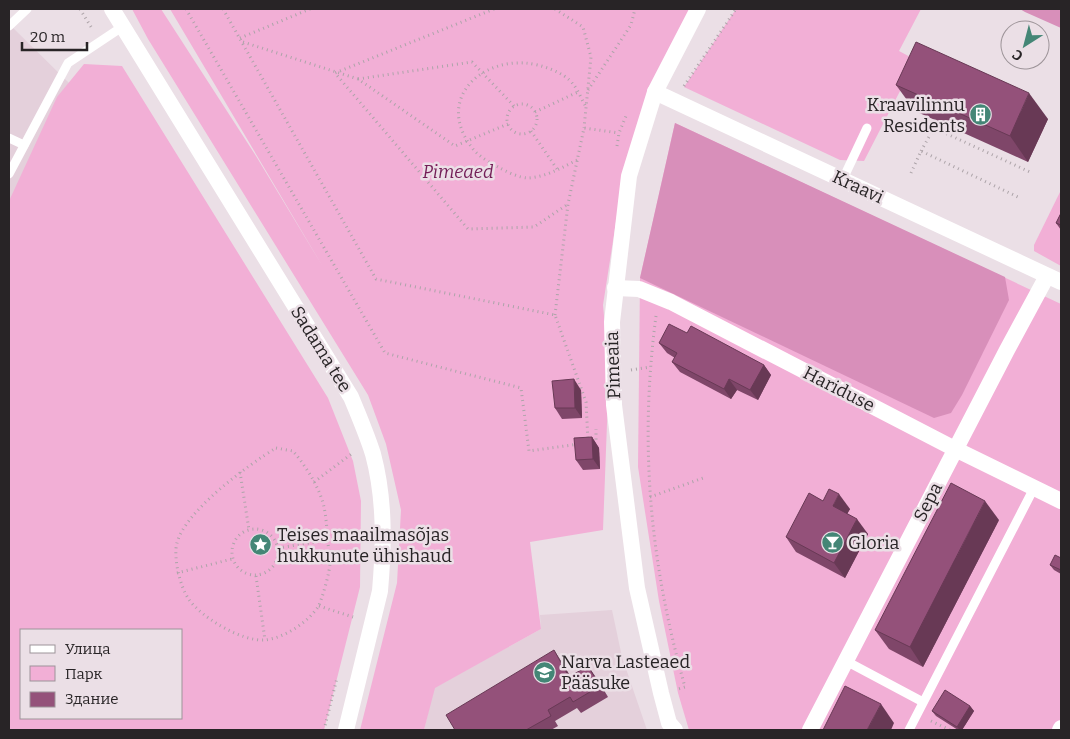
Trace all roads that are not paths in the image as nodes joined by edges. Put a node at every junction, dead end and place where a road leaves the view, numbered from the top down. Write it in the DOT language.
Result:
graph roads {
  1 [pos="27,9"];
  2 [pos="112,9"];
  3 [pos="698,9"];
  4 [pos="9,26"];
  5 [pos="122,27"];
  6 [pos="655,92"];
  7 [pos="867,128"];
  8 [pos="9,138"];
  9 [pos="24,145"];
  10 [pos="9,174"];
  11 [pos="843,180"];
  12 [pos="1054,279"];
  13 [pos="615,288"];
  14 [pos="955,449"];
  15 [pos="1034,488"];
  16 [pos="1061,501"];
  17 [pos="846,661"];
  18 [pos="923,702"];
  19 [pos="346,730"];
  20 [pos="675,730"];
  21 [pos="810,730"];
  22 [pos="908,730"];
  1 -- 4 [label="lane"];
  2 -- 5 [label="street, Sadama tee"];
  3 -- 6 [label="street, Pimeaia"];
  5 -- 9 [label="lane"];
  5 -- 19 [label="street, Sadama tee"];
  6 -- 11 [label="street, Kraavi"];
  6 -- 13 [label="street, Pimeaia"];
  7 -- 11 [label="lane"];
  8 -- 9 [label="lane"];
  9 -- 10 [label="lane"];
  11 -- 12 [label="street, Kraavi"];
  12 -- 14 [label="street, Sepa"];
  13 -- 14 [label="street, Hariduse"];
  13 -- 20 [label="street, Pimeaia"];
  14 -- 15 [label="street, Hariduse"];
  14 -- 17 [label="street, Sepa"];
  15 -- 16 [label="street, Hariduse"];
  15 -- 18 [label="lane"];
  17 -- 18 [label="lane"];
  17 -- 21 [label="street, Sepa"];
  18 -- 22 [label="lane"];
}
